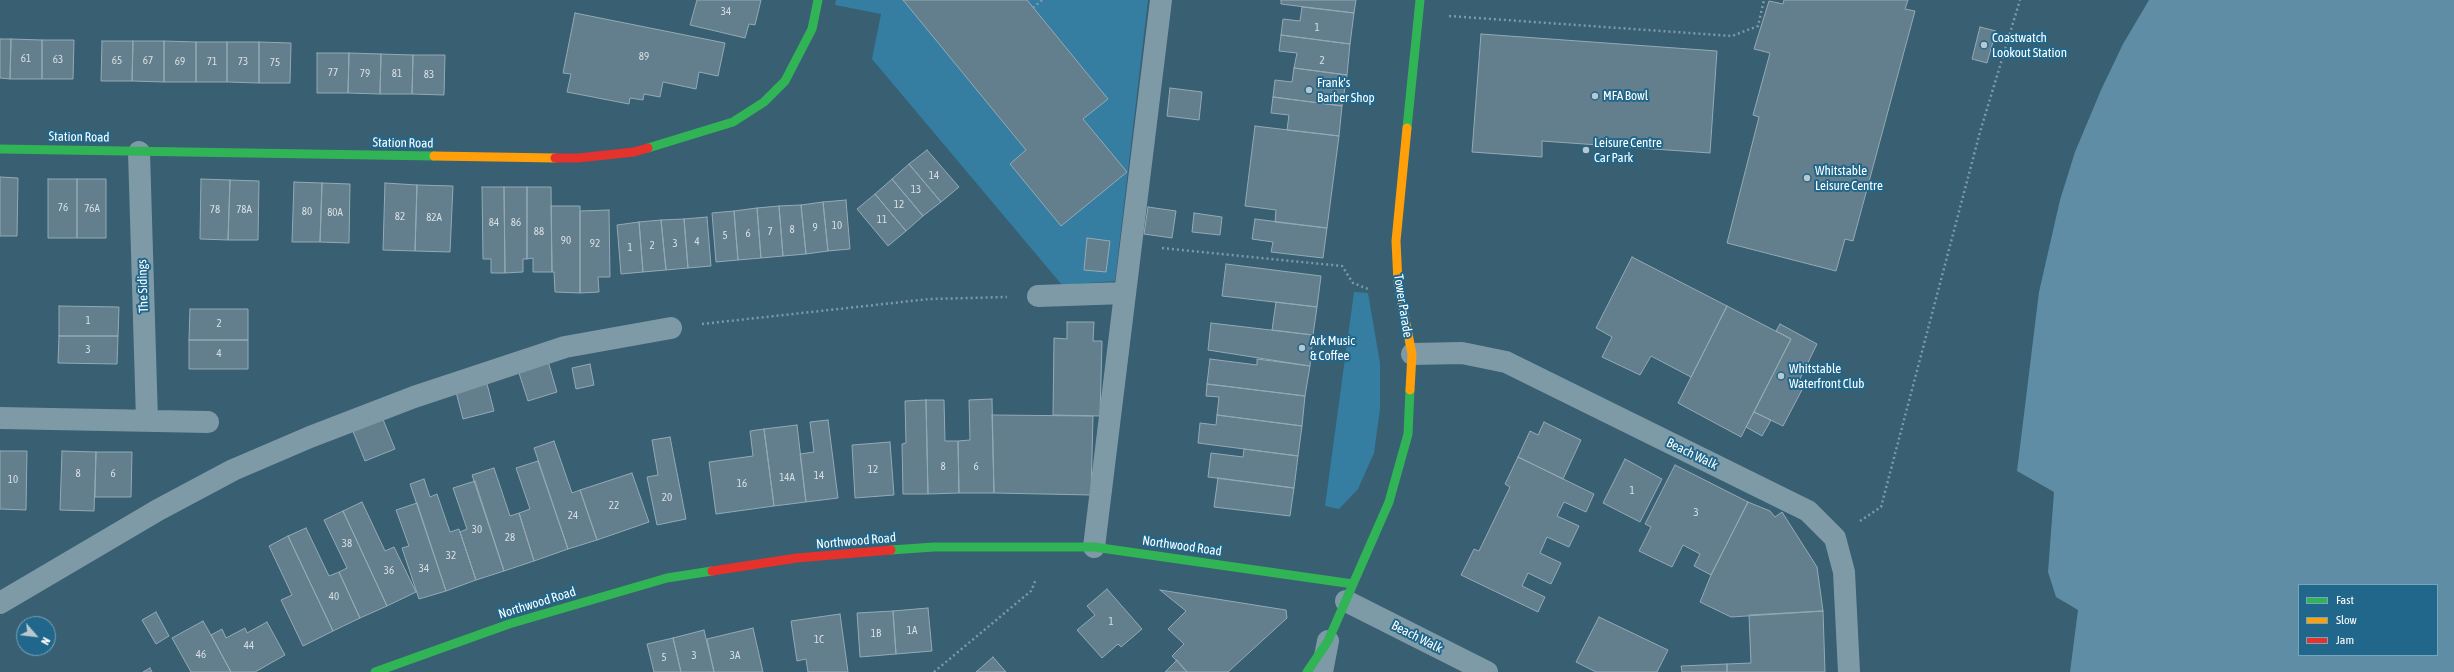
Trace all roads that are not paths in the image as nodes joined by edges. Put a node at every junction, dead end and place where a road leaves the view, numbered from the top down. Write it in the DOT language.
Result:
graph roads {
  1 [pos="818,0"];
  2 [pos="1161,0"];
  3 [pos="1420,0"];
  4 [pos="0,149"];
  5 [pos="139,152"];
  6 [pos="1125,293"];
  7 [pos="1038,296"];
  8 [pos="671,328"];
  9 [pos="1412,354"];
  10 [pos="0,418"];
  11 [pos="147,420"];
  12 [pos="208,422"];
  13 [pos="1094,547"];
  14 [pos="1350,593"];
  15 [pos="0,604"];
  16 [pos="1328,641"];
  17 [pos="375,672"];
  18 [pos="1307,672"];
  19 [pos="1322,672"];
  20 [pos="1488,672"];
  21 [pos="1849,672"];
  1 -- 5 [label="street, Station Road"];
  2 -- 6 [label="street"];
  3 -- 9 [label="street, Tower Parade"];
  4 -- 5 [label="street, Station Road"];
  5 -- 11 [label="street, The Sidings"];
  6 -- 7 [label="street"];
  6 -- 13 [label="street"];
  8 -- 15 [label="street"];
  9 -- 14 [label="street, Tower Parade"];
  9 -- 21 [label="street, Beach Walk"];
  10 -- 11 [label="street"];
  11 -- 12 [label="street"];
  13 -- 14 [label="street, Northwood Road"];
  13 -- 17 [label="street, Northwood Road"];
  14 -- 16 [label="street, Tower Parade"];
  14 -- 20 [label="street, Beach Walk"];
  16 -- 18 [label="street, Tower Parade"];
  16 -- 19 [label="street"];
}
